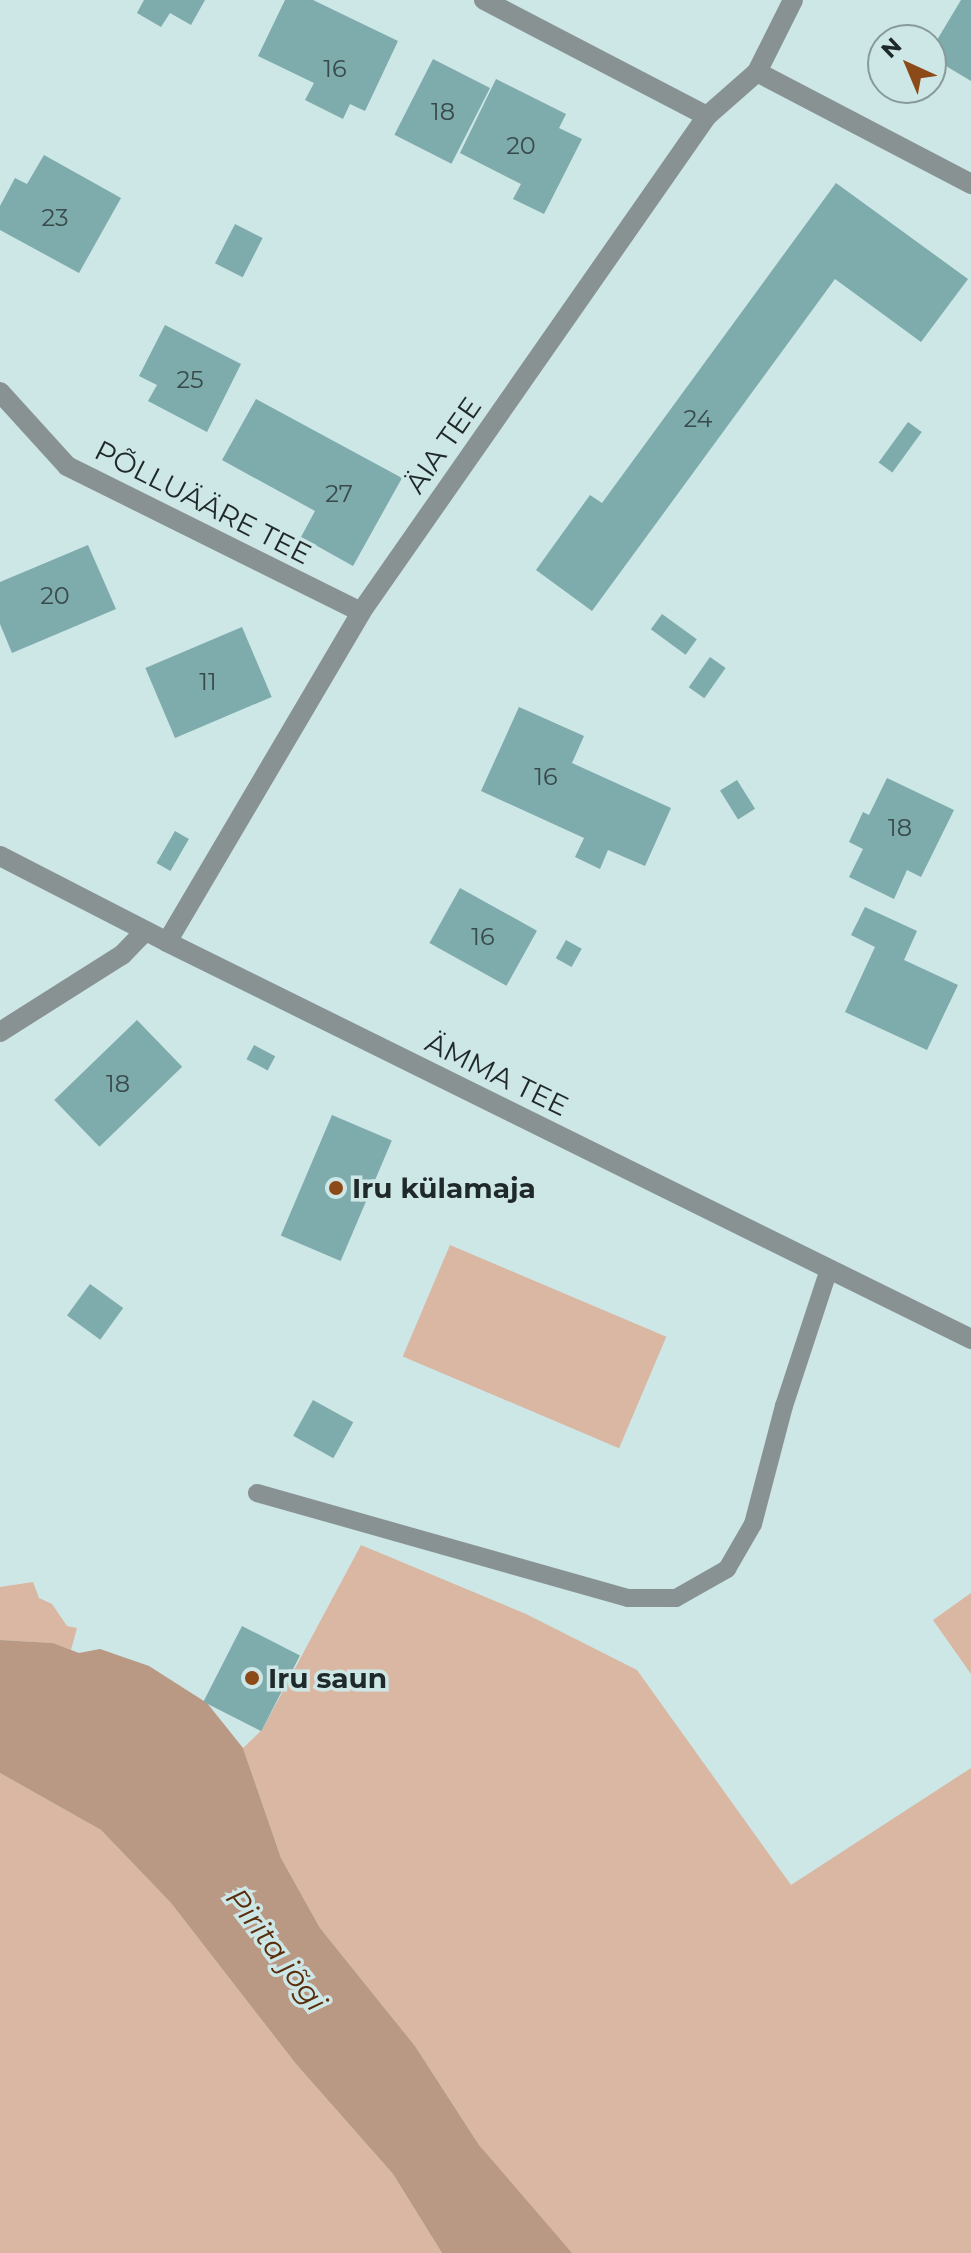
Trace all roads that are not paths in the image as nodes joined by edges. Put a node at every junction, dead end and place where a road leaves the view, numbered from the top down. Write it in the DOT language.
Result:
graph roads {
  1 [pos="484,0"];
  2 [pos="793,0"];
  3 [pos="757,72"];
  4 [pos="707,116"];
  5 [pos="971,184"];
  6 [pos="0,392"];
  7 [pos="361,612"];
  8 [pos="0,856"];
  9 [pos="145,931"];
  10 [pos="167,942"];
  11 [pos="0,1032"];
  12 [pos="829,1269"];
  13 [pos="971,1339"];
  14 [pos="257,1493"];
  1 -- 4 [label="street"];
  2 -- 3 [label="street, ÄIA TEE"];
  3 -- 4 [label="street, ÄIA TEE"];
  3 -- 5 [label="street"];
  4 -- 7 [label="street, ÄIA TEE"];
  6 -- 7 [label="street, PÕLLUÄÄRE TEE"];
  7 -- 10 [label="street, ÄIA TEE"];
  8 -- 9 [label="street, ÄMMA TEE"];
  9 -- 10 [label="street, ÄMMA TEE"];
  9 -- 11 [label="street"];
  10 -- 12 [label="street, ÄMMA TEE"];
  12 -- 13 [label="street, ÄMMA TEE"];
  12 -- 14 [label="lane"];
}
